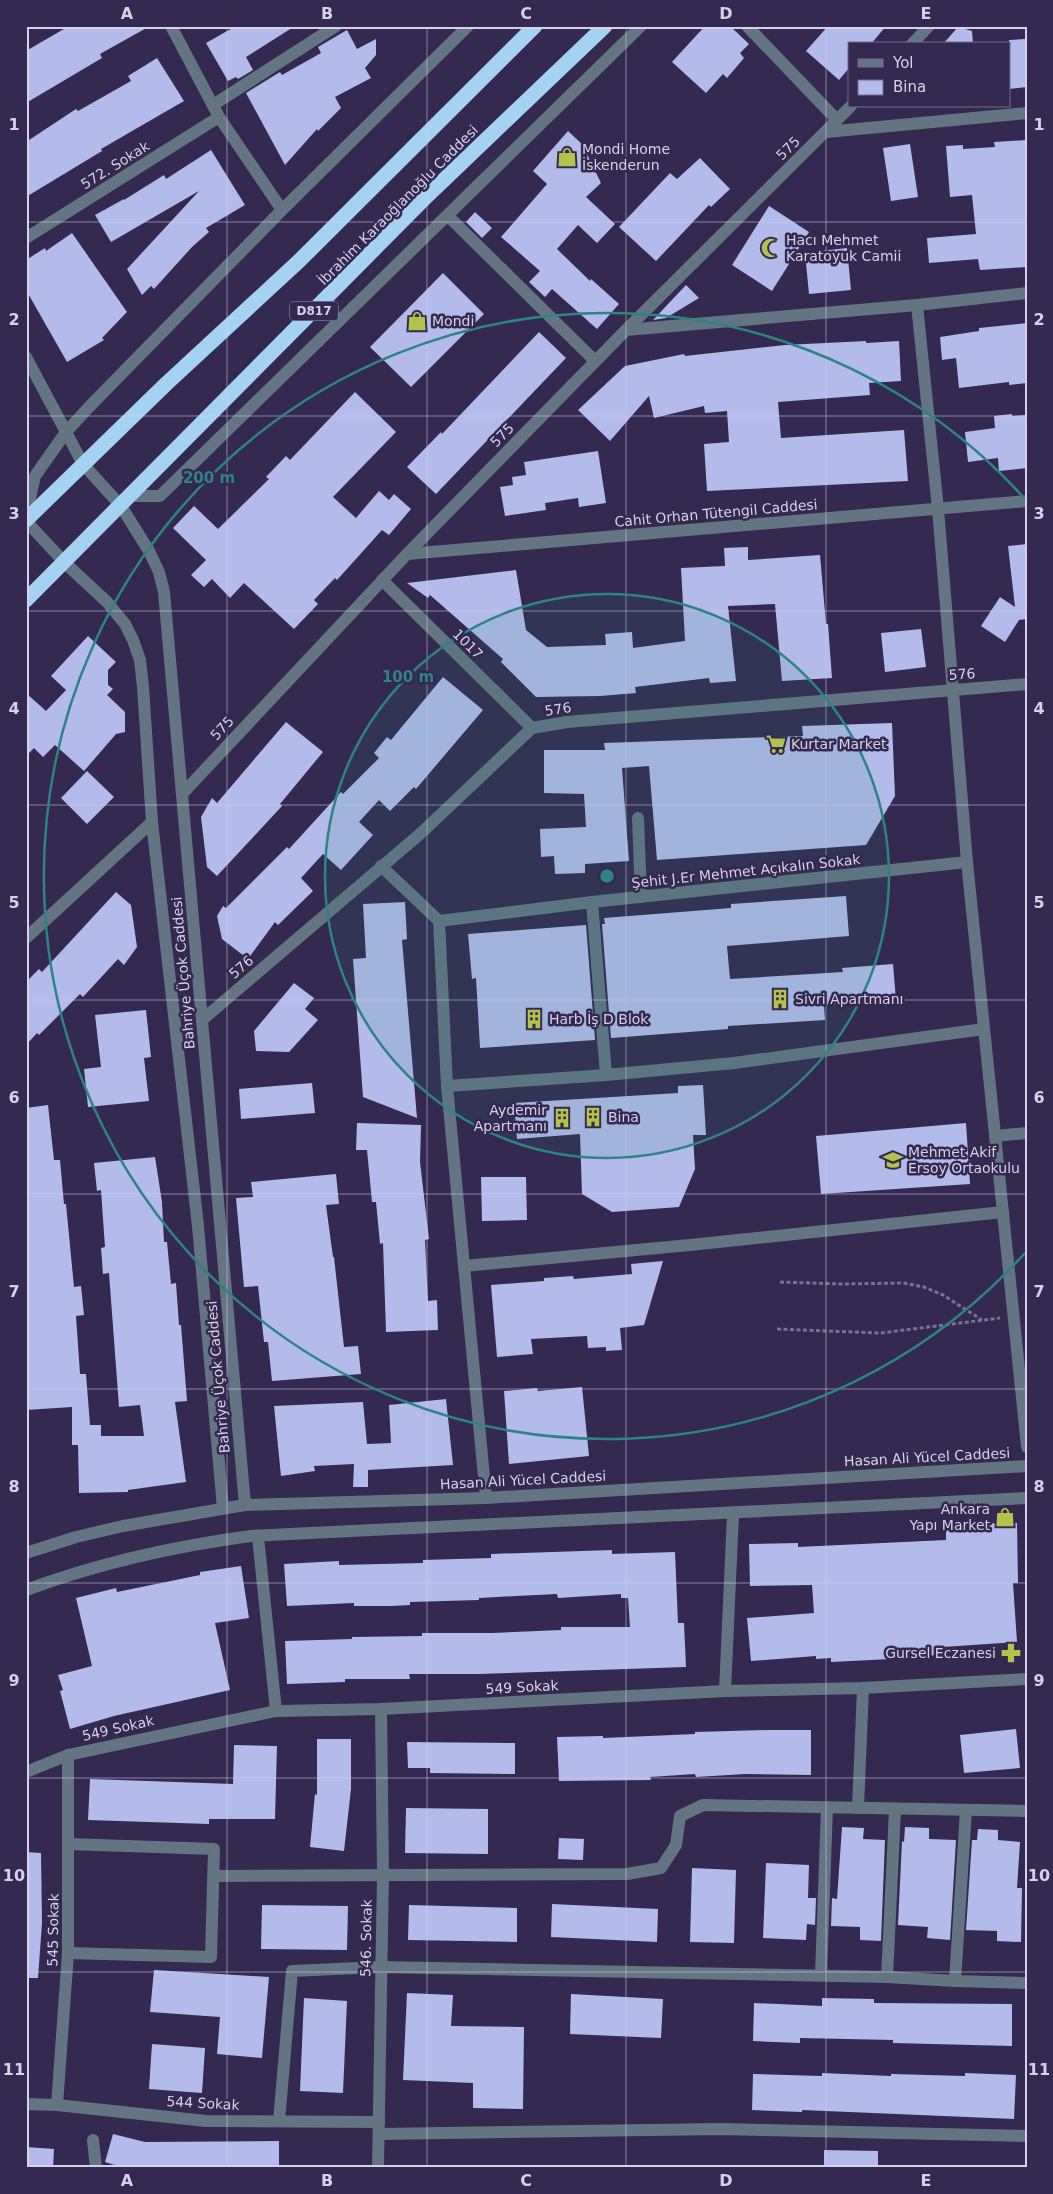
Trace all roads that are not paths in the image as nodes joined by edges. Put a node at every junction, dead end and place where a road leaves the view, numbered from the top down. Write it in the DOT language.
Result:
graph roads {
  1 [pos="171,26"];
  2 [pos="336,26"];
  3 [pos="468,26"];
  4 [pos="536,26"];
  5 [pos="605,26"];
  6 [pos="641,26"];
  7 [pos="747,26"];
  8 [pos="929,26"];
  9 [pos="914,42"];
  10 [pos="213,105"];
  11 [pos="849,108"];
  12 [pos="1027,113"];
  13 [pos="219,117"];
  14 [pos="837,120"];
  15 [pos="826,132"];
  16 [pos="282,210"];
  17 [pos="448,216"];
  18 [pos="26,238"];
  19 [pos="1027,292"];
  20 [pos="917,305"];
  21 [pos="626,330"];
  22 [pos="26,357"];
  23 [pos="595,361"];
  24 [pos="66,432"];
  25 [pos="83,464"];
  26 [pos="126,501"];
  27 [pos="1027,501"];
  28 [pos="938,509"];
  29 [pos="26,516"];
  30 [pos="26,520"];
  31 [pos="407,554"];
  32 [pos="65,563"];
  33 [pos="382,580"];
  34 [pos="26,600"];
  35 [pos="1027,684"];
  36 [pos="954,689"];
  37 [pos="532,728"];
  38 [pos="183,793"];
  39 [pos="638,818"];
  40 [pos="152,822"];
  41 [pos="967,862"];
  42 [pos="382,866"];
  43 [pos="641,897"];
  44 [pos="592,902"];
  45 [pos="440,920"];
  46 [pos="26,938"];
  47 [pos="202,1020"];
  48 [pos="984,1029"];
  49 [pos="606,1076"];
  50 [pos="447,1086"];
  51 [pos="1027,1133"];
  52 [pos="995,1136"];
  53 [pos="1003,1212"];
  54 [pos="464,1266"];
  55 [pos="1027,1447"];
  56 [pos="1027,1466"];
  57 [pos="486,1498"];
  58 [pos="1027,1498"];
  59 [pos="245,1505"];
  60 [pos="223,1508"];
  61 [pos="733,1514"];
  62 [pos="258,1536"];
  63 [pos="26,1552"];
  64 [pos="26,1590"];
  65 [pos="1027,1679"];
  66 [pos="864,1688"];
  67 [pos="725,1691"];
  68 [pos="381,1709"];
  69 [pos="276,1711"];
  70 [pos="68,1755"];
  71 [pos="26,1772"];
  72 [pos="826,1808"];
  73 [pos="858,1808"];
  74 [pos="895,1810"];
  75 [pos="966,1810"];
  76 [pos="1027,1811"];
  77 [pos="68,1844"];
  78 [pos="382,1874"];
  79 [pos="215,1876"];
  80 [pos="68,1953"];
  81 [pos="380,1967"];
  82 [pos="821,1976"];
  83 [pos="887,1977"];
  84 [pos="955,1981"];
  85 [pos="1027,1983"];
  86 [pos="26,2104"];
  87 [pos="57,2105"];
  88 [pos="279,2121"];
  89 [pos="379,2128"];
  90 [pos="1027,2136"];
  91 [pos="93,2140"];
  92 [pos="96,2168"];
  93 [pos="378,2168"];
  1 -- 10 [label="street"];
  2 -- 10 [label="street"];
  3 -- 16 [label="street"];
  4 -- 25 [label="highway"];
  5 -- 26 [label="highway, İbrahim Karaoğlanoğlu Caddesi / D817"];
  6 -- 17 [label="street"];
  7 -- 14 [label="street"];
  8 -- 9 [label="street"];
  10 -- 13 [label="street"];
  11 -- 14 [label="street, 575"];
  12 -- 15 [label="street"];
  13 -- 16 [label="street"];
  13 -- 18 [label="street, 572. Sokak"];
  14 -- 15 [label="street, 575"];
  15 -- 21 [label="street, 575"];
  16 -- 24 [label="street"];
  17 -- 23 [label="street"];
  17 -- 26 [label="street"];
  19 -- 20 [label="street"];
  20 -- 21 [label="street"];
  20 -- 28 [label="street"];
  21 -- 23 [label="street, 575"];
  22 -- 24 [label="street, Bahriye Üçok Caddesi"];
  23 -- 31 [label="street, 575"];
  24 -- 25 [label="street, Bahriye Üçok Caddesi"];
  24 -- 29 [label="street"];
  25 -- 26 [label="street, Bahriye Üçok Caddesi"];
  25 -- 30 [label="highway"];
  26 -- 32 [label="highway, İbrahim Karaoğlanoğlu Caddesi / D817"];
  26 -- 38 [label="street, Bahriye Üçok Caddesi"];
  27 -- 28 [label="street, Cahit Orhan Tütengil Caddesi"];
  28 -- 31 [label="street, Cahit Orhan Tütengil Caddesi"];
  28 -- 36 [label="street"];
  30 -- 32 [label="street, Bahriye Üçok Caddesi"];
  31 -- 33 [label="street, 575"];
  32 -- 34 [label="highway, İbrahim Karaoğlanoğlu Caddesi / D817"];
  32 -- 40 [label="street, Bahriye Üçok Caddesi"];
  33 -- 37 [label="street, 1017"];
  33 -- 38 [label="street, 575"];
  35 -- 36 [label="street, 576"];
  36 -- 37 [label="street, 576"];
  36 -- 41 [label="street"];
  37 -- 42 [label="street, 576"];
  38 -- 47 [label="street, Bahriye Üçok Caddesi"];
  39 -- 43 [label="street"];
  40 -- 46 [label="street"];
  40 -- 60 [label="street, Bahriye Üçok Caddesi"];
  41 -- 43 [label="street, Şehit J.Er Mehmet Açıkalın Sokak"];
  41 -- 48 [label="street"];
  42 -- 45 [label="street"];
  42 -- 47 [label="street, 576"];
  43 -- 44 [label="street, Şehit J.Er Mehmet Açıkalın Sokak"];
  44 -- 45 [label="street, Şehit J.Er Mehmet Açıkalın Sokak"];
  44 -- 49 [label="street"];
  45 -- 50 [label="street"];
  47 -- 59 [label="street, Bahriye Üçok Caddesi"];
  48 -- 49 [label="street"];
  48 -- 52 [label="street"];
  49 -- 50 [label="street"];
  50 -- 54 [label="street"];
  51 -- 52 [label="street"];
  52 -- 53 [label="street"];
  53 -- 54 [label="street"];
  53 -- 55 [label="street"];
  54 -- 57 [label="street"];
  56 -- 57 [label="street, Hasan Ali Yücel Caddesi"];
  57 -- 59 [label="street, Hasan Ali Yücel Caddesi"];
  58 -- 61 [label="street"];
  59 -- 60 [label="street, Hasan Ali Yücel Caddesi"];
  60 -- 63 [label="street, Hasan Ali Yücel Caddesi"];
  61 -- 62 [label="street"];
  61 -- 67 [label="street"];
  62 -- 64 [label="street"];
  62 -- 69 [label="street"];
  65 -- 66 [label="street, 549 Sokak"];
  66 -- 67 [label="street, 549 Sokak"];
  66 -- 73 [label="street"];
  67 -- 68 [label="street, 549 Sokak"];
  68 -- 69 [label="street, 549 Sokak"];
  68 -- 78 [label="street, 546. Sokak"];
  69 -- 70 [label="street, 549 Sokak"];
  70 -- 71 [label="street, 549 Sokak"];
  70 -- 77 [label="street, 545 Sokak"];
  72 -- 73 [label="street"];
  72 -- 78 [label="street"];
  72 -- 82 [label="street"];
  73 -- 74 [label="street"];
  74 -- 75 [label="street"];
  74 -- 83 [label="street"];
  75 -- 76 [label="street"];
  75 -- 84 [label="street"];
  77 -- 79 [label="street"];
  77 -- 80 [label="street, 545 Sokak"];
  78 -- 79 [label="street"];
  78 -- 81 [label="street, 546. Sokak"];
  79 -- 80 [label="street"];
  80 -- 87 [label="street, 545 Sokak"];
  81 -- 82 [label="street"];
  81 -- 88 [label="street"];
  81 -- 89 [label="street, 546. Sokak"];
  82 -- 83 [label="street"];
  83 -- 84 [label="street"];
  84 -- 85 [label="street"];
  86 -- 87 [label="street, 544 Sokak"];
  87 -- 88 [label="street, 544 Sokak"];
  88 -- 89 [label="street, 544 Sokak"];
  89 -- 90 [label="street, 544 Sokak"];
  89 -- 93 [label="street, 546. Sokak"];
  91 -- 92 [label="street"];
}
